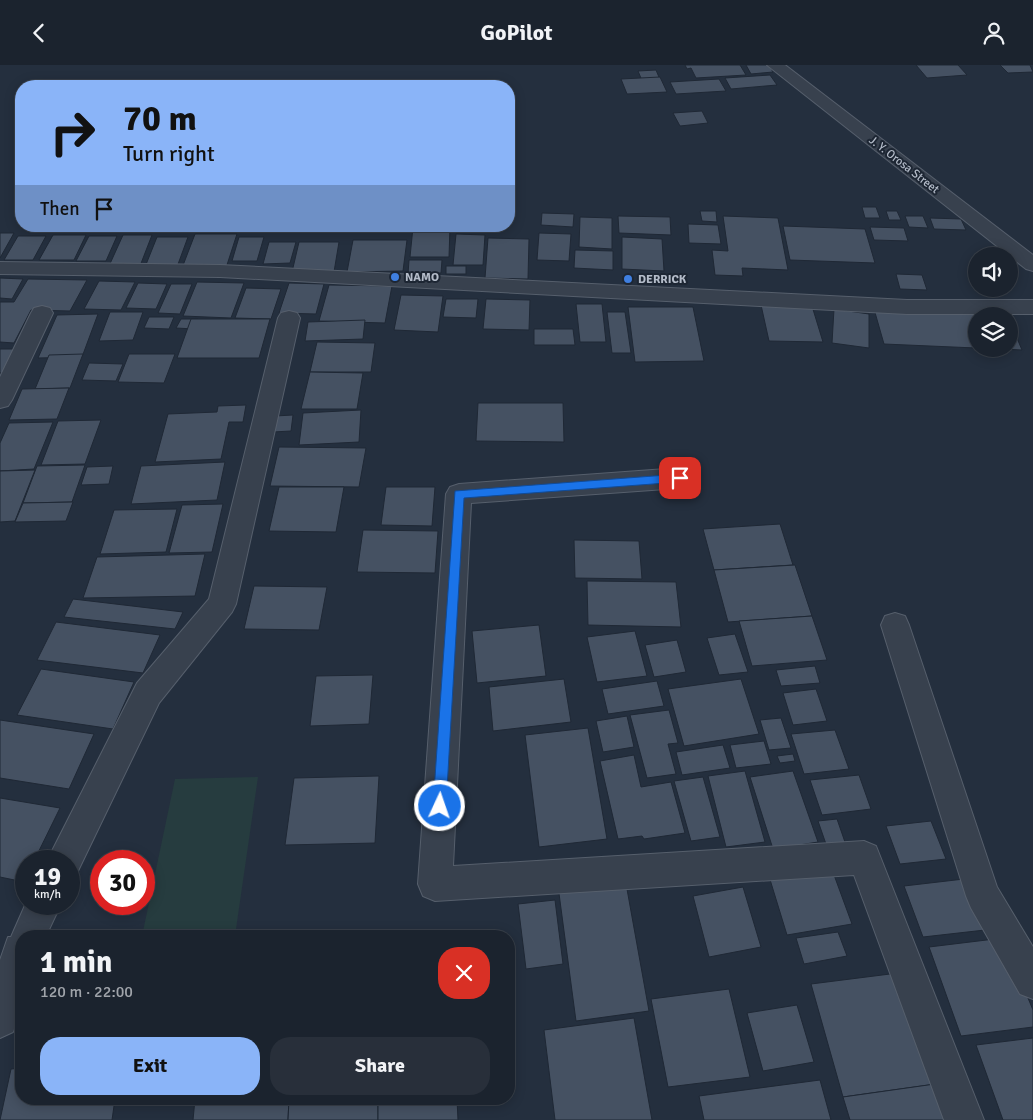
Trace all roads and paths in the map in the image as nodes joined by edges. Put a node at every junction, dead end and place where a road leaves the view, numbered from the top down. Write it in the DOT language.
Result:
graph roads {
  1 [pos="775,65"];
  2 [pos="1033,265"];
  3 [pos="0,268"];
  4 [pos="1033,307"];
  5 [pos="42,313"];
  6 [pos="289,317"];
  7 [pos="0,400"];
  8 [pos="680,478"];
  9 [pos="896,625"];
  10 [pos="70,850"];
  11 [pos="38,915"];
  12 [pos="31,930"];
  13 [pos="15,970"];
  14 [pos="1033,981"];
  15 [pos="0,1019"];
  16 [pos="964,1120"];
  1 -- 2 [label="street, J. Y. Orosa Street"];
  3 -- 4 [label="street"];
  5 -- 7 [label="street"];
  6 -- 10 [label="street"];
  8 -- 16 [label="street"];
  9 -- 14 [label="street"];
  11 -- 12 [label="street"];
  13 -- 15 [label="street"];
}
